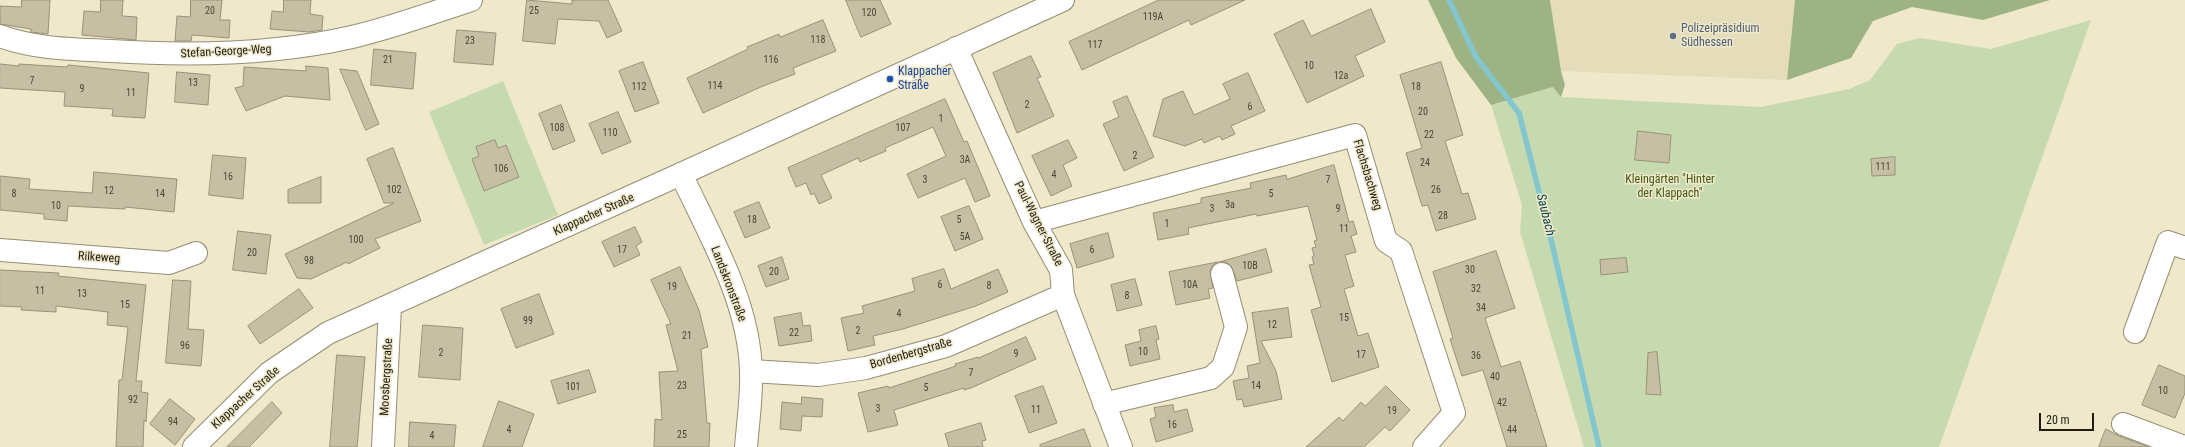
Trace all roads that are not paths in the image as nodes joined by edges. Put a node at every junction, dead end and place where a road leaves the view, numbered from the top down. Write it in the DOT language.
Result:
graph roads {
  1 [pos="471,0"];
  2 [pos="1063,0"];
  3 [pos="0,36"];
  4 [pos="956,48"];
  5 [pos="681,174"];
  6 [pos="1034,222"];
  7 [pos="2185,248"];
  8 [pos="0,250"];
  9 [pos="196,254"];
  10 [pos="1222,274"];
  11 [pos="1063,295"];
  12 [pos="390,307"];
  13 [pos="2135,332"];
  14 [pos="751,371"];
  15 [pos="1104,404"];
  16 [pos="2123,424"];
  17 [pos="194,447"];
  18 [pos="383,447"];
  19 [pos="746,447"];
  20 [pos="1121,447"];
  21 [pos="1424,447"];
  22 [pos="2184,447"];
  1 -- 3 [label="street, Stefan-George-Weg"];
  2 -- 4 [label="street, Klappacher Straße"];
  4 -- 5 [label="street, Klappacher Straße"];
  4 -- 6 [label="street, Paul-Wagner-Straße"];
  5 -- 12 [label="street, Klappacher Straße"];
  5 -- 14 [label="street, Landskronstraße"];
  6 -- 11 [label="street, Paul-Wagner-Straße"];
  6 -- 21 [label="street, Flachsbachweg"];
  7 -- 13 [label="street"];
  8 -- 9 [label="street, Rilkeweg"];
  10 -- 15 [label="street"];
  11 -- 14 [label="street, Bordenbergstraße"];
  11 -- 15 [label="street, Paul-Wagner-Straße"];
  12 -- 17 [label="street, Klappacher Straße"];
  12 -- 18 [label="street, Moosbergstraße"];
  14 -- 19 [label="street, Landskronstraße"];
  15 -- 20 [label="street, Paul-Wagner-Straße"];
  16 -- 22 [label="street"];
}
